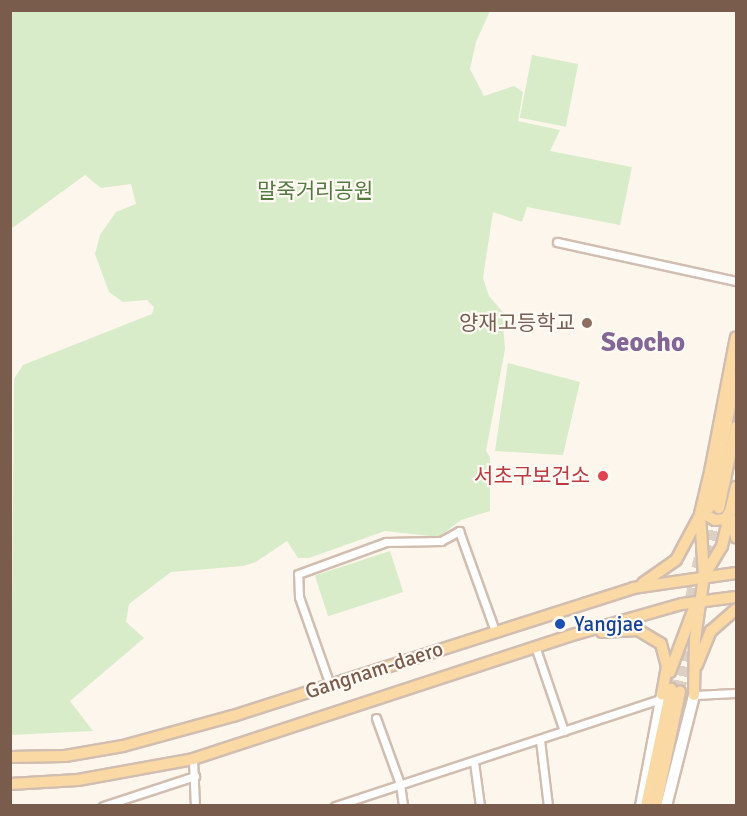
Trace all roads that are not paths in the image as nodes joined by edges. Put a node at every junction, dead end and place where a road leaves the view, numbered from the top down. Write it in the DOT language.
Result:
graph roads {
  1 [pos="557,242"];
  2 [pos="736,281"];
  3 [pos="736,337"];
  4 [pos="736,376"];
  5 [pos="736,428"];
  6 [pos="711,468"];
  7 [pos="736,487"];
  8 [pos="733,507"];
  9 [pos="700,514"];
  10 [pos="736,538"];
  11 [pos="736,573"];
  12 [pos="704,576"];
  13 [pos="633,588"];
  14 [pos="736,597"];
  15 [pos="698,601"];
  16 [pos="736,609"];
  17 [pos="495,631"];
  18 [pos="576,634"];
  19 [pos="535,646"];
  20 [pos="330,685"];
  21 [pos="736,693"];
  22 [pos="668,694"];
  23 [pos="694,695"];
  24 [pos="376,717"];
  25 [pos="564,732"];
  26 [pos="540,740"];
  27 [pos="10,757"];
  28 [pos="193,759"];
  29 [pos="474,762"];
  30 [pos="195,776"];
  31 [pos="10,784"];
  32 [pos="400,784"];
  33 [pos="103,806"];
  34 [pos="195,806"];
  35 [pos="335,806"];
  36 [pos="403,806"];
  37 [pos="480,806"];
  38 [pos="548,806"];
  39 [pos="641,806"];
  40 [pos="646,806"];
  41 [pos="657,806"];
  42 [pos="666,806"];
  1 -- 2 [label="street"];
  3 -- 6 [label="main road"];
  4 -- 5 [label="main road"];
  6 -- 8 [label="main road"];
  6 -- 9 [label="main road"];
  7 -- 8 [label="main road"];
  8 -- 10 [label="main road"];
  8 -- 12 [label="main road"];
  9 -- 12 [label="main road"];
  9 -- 13 [label="main road"];
  11 -- 12 [label="main road, Gangnam-daero"];
  12 -- 13 [label="main road, Gangnam-daero"];
  12 -- 15 [label="main road"];
  13 -- 17 [label="main road, Gangnam-daero"];
  14 -- 15 [label="main road, Gangnam-daero"];
  15 -- 18 [label="main road, Gangnam-daero"];
  15 -- 22 [label="main road"];
  15 -- 23 [label="main road"];
  16 -- 23 [label="main road"];
  17 -- 20 [label="main road, Gangnam-daero"];
  17 -- 20 [label="street"];
  18 -- 19 [label="main road, Gangnam-daero"];
  18 -- 22 [label="main road"];
  19 -- 25 [label="street"];
  19 -- 28 [label="main road, Gangnam-daero"];
  20 -- 27 [label="main road, Gangnam-daero"];
  21 -- 23 [label="street"];
  22 -- 23 [label="main road"];
  22 -- 25 [label="street"];
  22 -- 39 [label="main road"];
  22 -- 40 [label="main road"];
  22 -- 41 [label="main road"];
  23 -- 42 [label="main road"];
  24 -- 32 [label="street"];
  25 -- 26 [label="street"];
  26 -- 29 [label="street"];
  26 -- 38 [label="street"];
  28 -- 30 [label="street"];
  28 -- 31 [label="main road, Gangnam-daero"];
  29 -- 32 [label="street"];
  29 -- 37 [label="street"];
  30 -- 33 [label="street"];
  30 -- 34 [label="street"];
  32 -- 35 [label="street"];
  32 -- 36 [label="street"];
}
